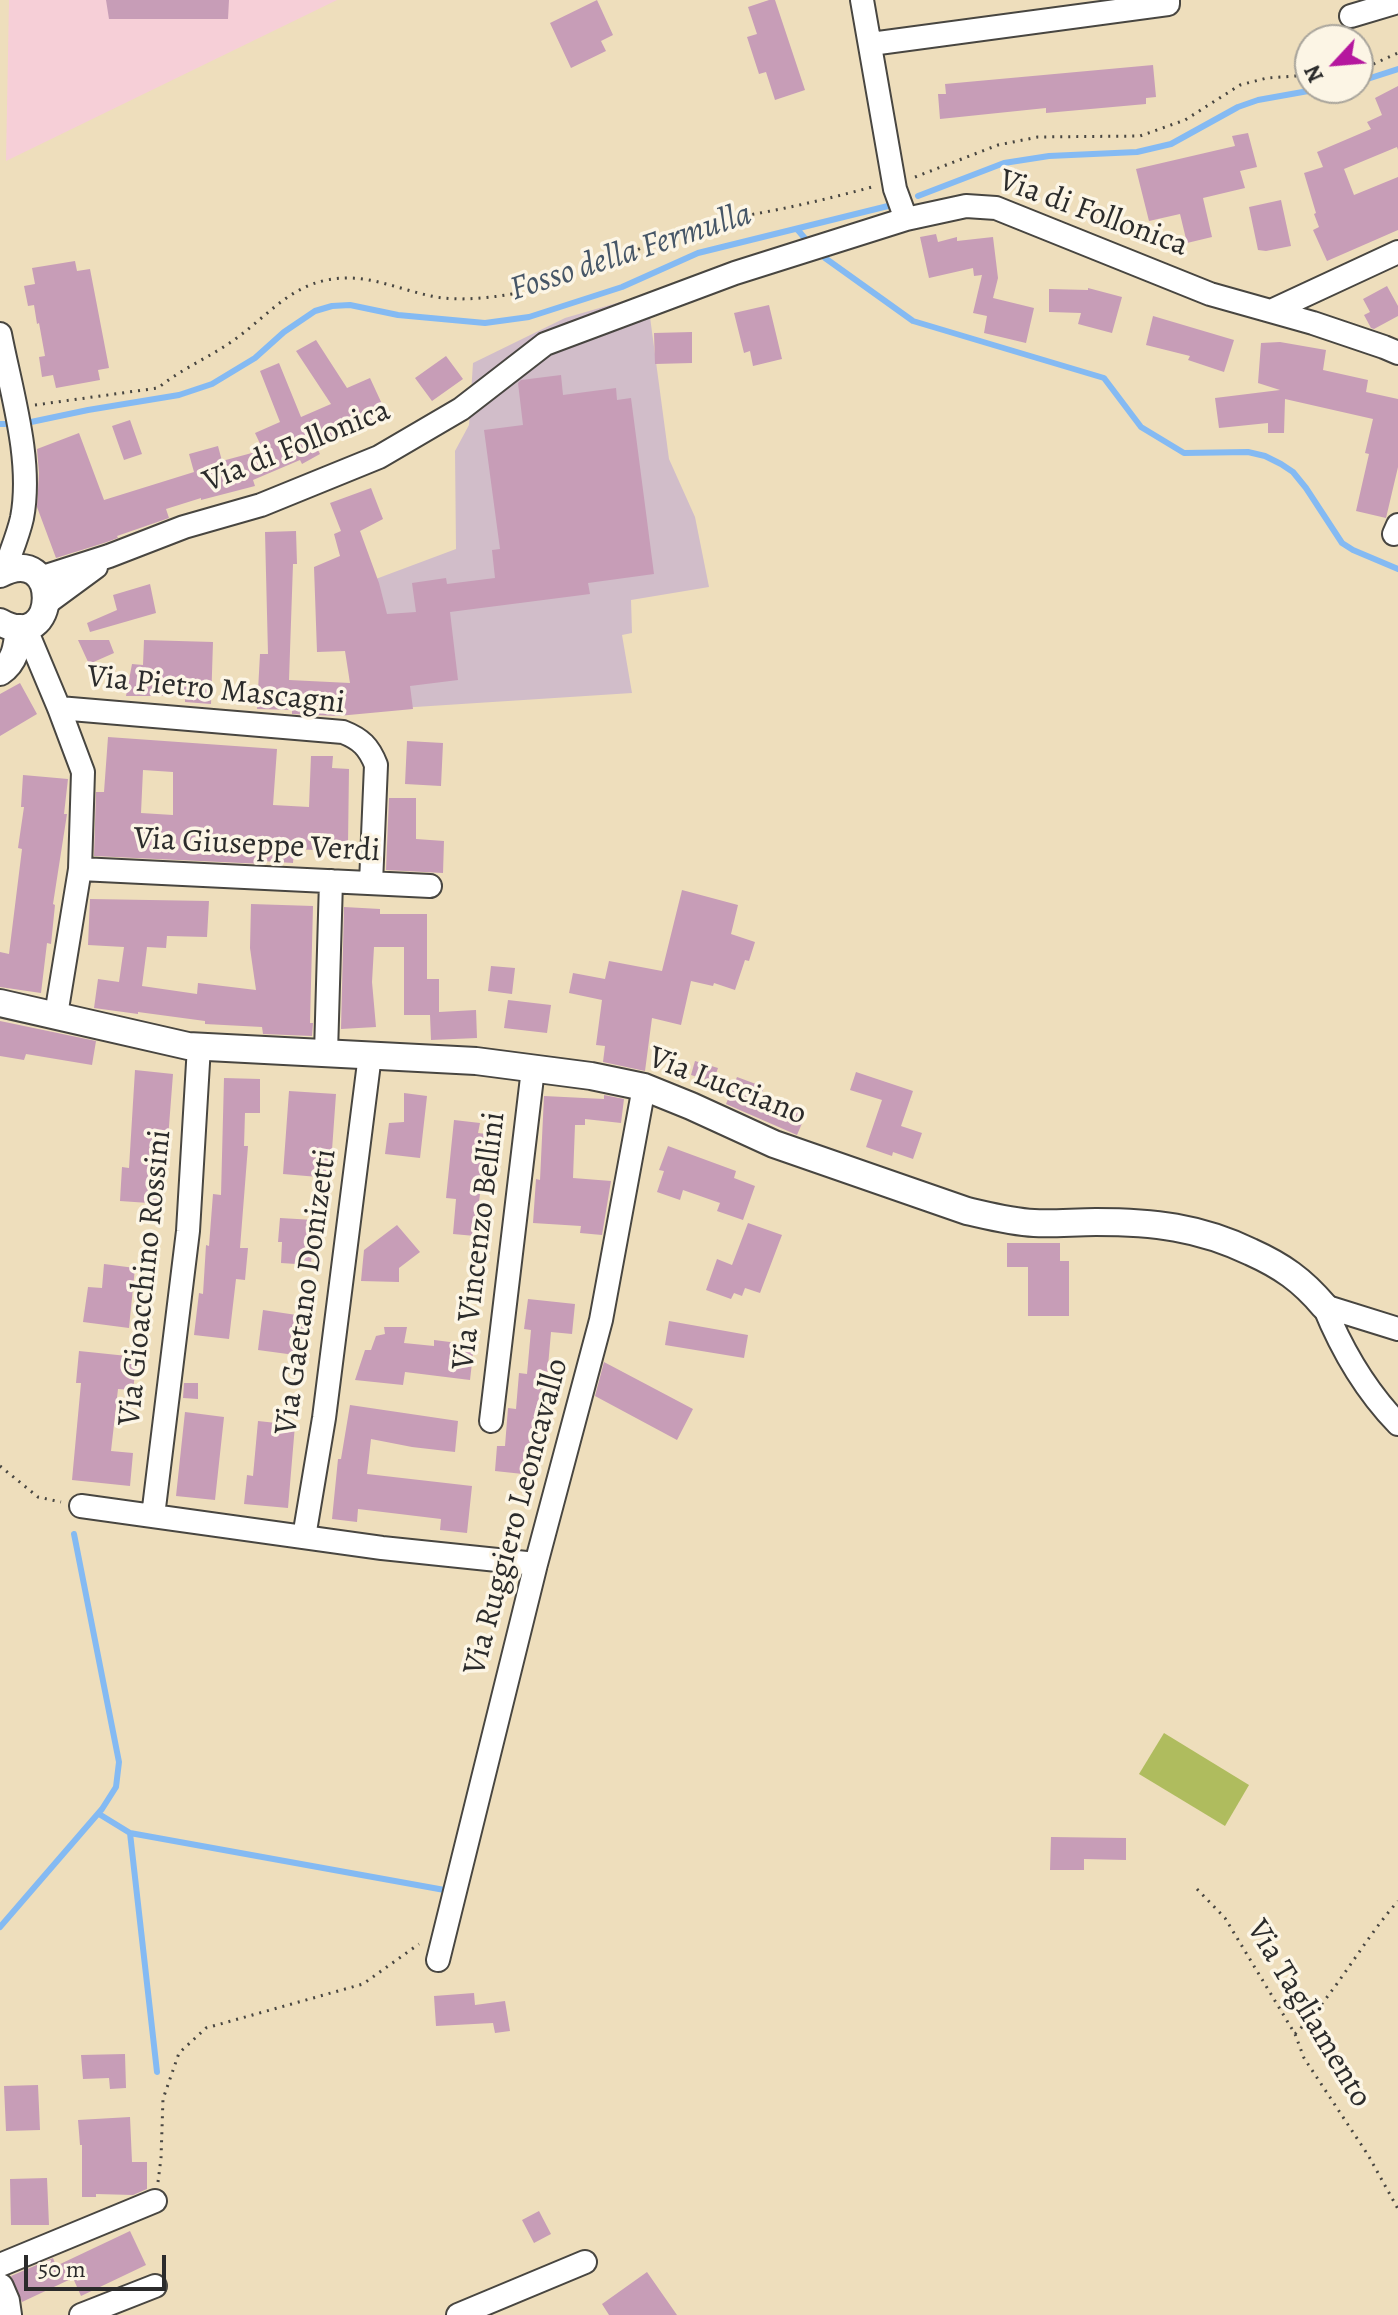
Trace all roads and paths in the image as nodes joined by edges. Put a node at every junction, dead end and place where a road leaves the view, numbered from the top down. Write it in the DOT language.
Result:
graph roads {
  1 [pos="862,0"];
  2 [pos="1168,0"];
  3 [pos="1398,2"];
  4 [pos="1351,16"];
  5 [pos="871,44"];
  6 [pos="1398,53"];
  7 [pos="1374,64"];
  8 [pos="1294,76"];
  9 [pos="912,178"];
  10 [pos="882,184"];
  11 [pos="906,219"];
  12 [pos="1398,252"];
  13 [pos="1271,311"];
  14 [pos="0,334"];
  15 [pos="1398,353"];
  16 [pos="14,407"];
  17 [pos="23,579"];
  18 [pos="15,625"];
  19 [pos="0,672"];
  20 [pos="59,708"];
  21 [pos="80,869"];
  22 [pos="331,881"];
  23 [pos="371,883"];
  24 [pos="430,886"];
  25 [pos="0,1003"];
  26 [pos="56,1015"];
  27 [pos="199,1046"];
  28 [pos="326,1053"];
  29 [pos="370,1055"];
  30 [pos="533,1069"];
  31 [pos="644,1087"];
  32 [pos="1324,1306"];
  33 [pos="1398,1329"];
  34 [pos="491,1421"];
  35 [pos="1398,1424"];
  36 [pos="0,1466"];
  37 [pos="81,1506"];
  38 [pos="153,1516"];
  39 [pos="304,1537"];
  40 [pos="536,1564"];
  41 [pos="1197,1889"];
  42 [pos="1398,1901"];
  43 [pos="448,1922"];
  44 [pos="438,1960"];
  45 [pos="1295,2034"];
  46 [pos="155,2201"];
  47 [pos="1398,2209"];
  48 [pos="585,2262"];
  49 [pos="0,2265"];
  50 [pos="155,2286"];
  51 [pos="0,2287"];
  52 [pos="8,2315"];
  53 [pos="81,2315"];
  54 [pos="458,2315"];
  1 -- 5 [label="street"];
  2 -- 5 [label="street"];
  3 -- 4 [label="street"];
  5 -- 11 [label="street"];
  6 -- 7 [label="path"];
  8 -- 9 [label="path"];
  10 -- 16 [label="path"];
  11 -- 13 [label="street, Via di Follonica"];
  11 -- 17 [label="street, Via di Follonica"];
  12 -- 13 [label="street"];
  13 -- 15 [label="street, Via di Follonica"];
  14 -- 16 [label="street"];
  16 -- 17 [label="street"];
  17 -- 18 [label="street"];
  18 -- 19 [label="street"];
  18 -- 20 [label="street"];
  20 -- 21 [label="street"];
  20 -- 23 [label="street, Via Pietro Mascagni"];
  21 -- 22 [label="street, Via Giuseppe Verdi"];
  21 -- 26 [label="street"];
  22 -- 23 [label="street, Via Giuseppe Verdi"];
  22 -- 28 [label="street"];
  23 -- 24 [label="street, Via Giuseppe Verdi"];
  25 -- 26 [label="street, Via Lucciano"];
  26 -- 27 [label="street, Via Lucciano"];
  27 -- 28 [label="street, Via Lucciano"];
  27 -- 38 [label="street, Via Gioacchino Rossini"];
  28 -- 29 [label="street, Via Lucciano"];
  29 -- 30 [label="street, Via Lucciano"];
  29 -- 39 [label="street, Via Gaetano Donizetti"];
  30 -- 31 [label="street, Via Lucciano"];
  30 -- 34 [label="street, Via Vincenzo Bellini"];
  31 -- 32 [label="street, Via Lucciano"];
  31 -- 40 [label="street, Via Ruggiero Leoncavallo"];
  32 -- 33 [label="street, Via Lucciano"];
  32 -- 35 [label="street"];
  36 -- 37 [label="path"];
  37 -- 38 [label="street"];
  38 -- 39 [label="street"];
  39 -- 40 [label="street"];
  40 -- 43 [label="street, Via Ruggiero Leoncavallo"];
  41 -- 45 [label="path, Via Tagliamento"];
  42 -- 45 [label="path"];
  43 -- 44 [label="street, Via Ruggiero Leoncavallo"];
  43 -- 46 [label="path"];
  45 -- 47 [label="path, Via Tagliamento"];
  46 -- 49 [label="street"];
  48 -- 54 [label="street"];
  50 -- 53 [label="street"];
  51 -- 52 [label="street"];
}
